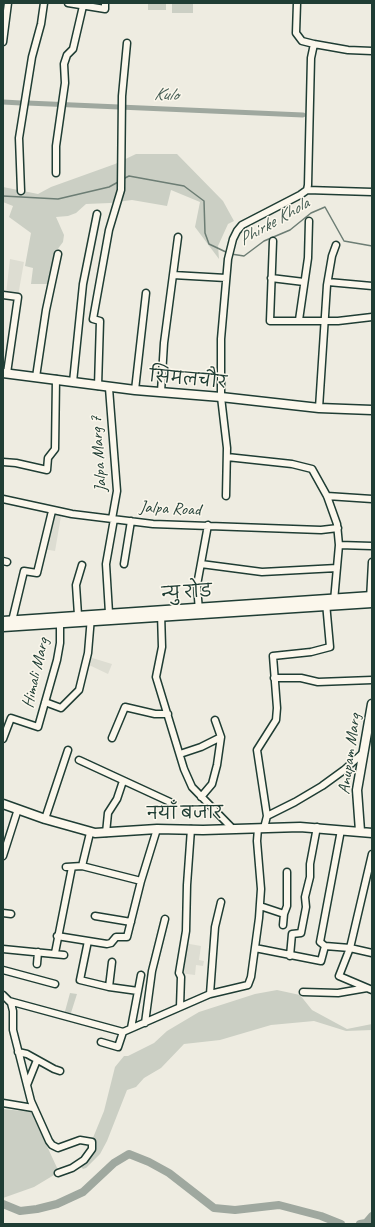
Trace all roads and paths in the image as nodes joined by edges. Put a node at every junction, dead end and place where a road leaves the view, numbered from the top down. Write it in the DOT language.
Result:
graph roads {
  1 [pos="8,3"];
  2 [pos="44,3"];
  3 [pos="68,3"];
  4 [pos="105,3"];
  5 [pos="297,3"];
  6 [pos="83,6"];
  7 [pos="3,42"];
  8 [pos="127,43"];
  9 [pos="314,44"];
  10 [pos="372,51"];
  11 [pos="56,173"];
  12 [pos="306,190"];
  13 [pos="21,191"];
  14 [pos="372,192"];
  15 [pos="96,214"];
  16 [pos="309,222"];
  17 [pos="178,237"];
  18 [pos="273,241"];
  19 [pos="336,245"];
  20 [pos="58,254"];
  21 [pos="173,275"];
  22 [pos="226,278"];
  23 [pos="271,278"];
  24 [pos="304,282"];
  25 [pos="328,282"];
  26 [pos="372,286"];
  27 [pos="146,293"];
  28 [pos="3,295"];
  29 [pos="372,317"];
  30 [pos="299,320"];
  31 [pos="324,321"];
  32 [pos="5,373"];
  33 [pos="36,377"];
  34 [pos="56,379"];
  35 [pos="73,382"];
  36 [pos="98,386"];
  37 [pos="109,388"];
  38 [pos="135,390"];
  39 [pos="161,392"];
  40 [pos="221,397"];
  41 [pos="319,408"];
  42 [pos="372,410"];
  43 [pos="227,457"];
  44 [pos="3,462"];
  45 [pos="226,496"];
  46 [pos="327,496"];
  47 [pos="3,499"];
  48 [pos="372,499"];
  49 [pos="52,511"];
  50 [pos="113,519"];
  51 [pos="131,521"];
  52 [pos="208,525"];
  53 [pos="338,528"];
  54 [pos="339,545"];
  55 [pos="372,546"];
  56 [pos="372,562"];
  57 [pos="124,564"];
  58 [pos="201,564"];
  59 [pos="82,565"];
  60 [pos="337,568"];
  61 [pos="371,599"];
  62 [pos="330,602"];
  63 [pos="199,611"];
  64 [pos="109,613"];
  65 [pos="162,614"];
  66 [pos="78,615"];
  67 [pos="91,618"];
  68 [pos="7,621"];
  69 [pos="60,623"];
  70 [pos="3,628"];
  71 [pos="274,678"];
  72 [pos="372,680"];
  73 [pos="46,702"];
  74 [pos="372,704"];
  75 [pos="168,714"];
  76 [pos="215,720"];
  77 [pos="221,737"];
  78 [pos="112,738"];
  79 [pos="3,739"];
  80 [pos="68,750"];
  81 [pos="364,752"];
  82 [pos="180,754"];
  83 [pos="79,760"];
  84 [pos="123,781"];
  85 [pos="201,798"];
  86 [pos="170,802"];
  87 [pos="3,804"];
  88 [pos="18,809"];
  89 [pos="267,816"];
  90 [pos="46,819"];
  91 [pos="318,827"];
  92 [pos="232,828"];
  93 [pos="261,828"];
  94 [pos="157,829"];
  95 [pos="191,829"];
  96 [pos="341,830"];
  97 [pos="360,831"];
  98 [pos="90,833"];
  99 [pos="106,833"];
  100 [pos="372,834"];
  101 [pos="372,854"];
  102 [pos="3,856"];
  103 [pos="82,866"];
  104 [pos="287,872"];
  105 [pos="141,881"];
  106 [pos="221,902"];
  107 [pos="260,906"];
  108 [pos="3,913"];
  109 [pos="11,914"];
  110 [pos="284,914"];
  111 [pos="95,916"];
  112 [pos="165,919"];
  113 [pos="131,922"];
  114 [pos="282,925"];
  115 [pos="57,936"];
  116 [pos="88,941"];
  117 [pos="325,946"];
  118 [pos="256,948"];
  119 [pos="350,948"];
  120 [pos="3,949"];
  121 [pos="38,952"];
  122 [pos="372,953"];
  123 [pos="55,954"];
  124 [pos="64,955"];
  125 [pos="290,956"];
  126 [pos="112,962"];
  127 [pos="37,964"];
  128 [pos="3,970"];
  129 [pos="141,975"];
  130 [pos="55,984"];
  131 [pos="110,987"];
  132 [pos="370,989"];
  133 [pos="138,991"];
  134 [pos="303,992"];
  135 [pos="210,994"];
  136 [pos="3,995"];
  137 [pos="9,1001"];
  138 [pos="180,1007"];
  139 [pos="145,1023"];
  140 [pos="130,1028"];
  141 [pos="123,1032"];
  142 [pos="101,1042"];
  143 [pos="18,1052"];
  144 [pos="37,1060"];
  145 [pos="60,1071"];
  146 [pos="27,1084"];
  147 [pos="3,1104"];
  148 [pos="33,1108"];
  149 [pos="58,1173"];
  1 -- 7 [label="street"];
  2 -- 13 [label="street"];
  3 -- 6 [label="street"];
  4 -- 6 [label="street"];
  5 -- 9 [label="street"];
  6 -- 11 [label="street"];
  8 -- 36 [label="street"];
  9 -- 10 [label="street"];
  9 -- 12 [label="street"];
  12 -- 14 [label="street"];
  12 -- 22 [label="street"];
  15 -- 35 [label="street"];
  16 -- 24 [label="street"];
  17 -- 21 [label="street"];
  18 -- 23 [label="street"];
  19 -- 25 [label="street"];
  20 -- 33 [label="street"];
  21 -- 22 [label="street"];
  21 -- 39 [label="street"];
  22 -- 40 [label="street"];
  23 -- 24 [label="street"];
  23 -- 30 [label="street"];
  24 -- 30 [label="street"];
  25 -- 26 [label="street"];
  25 -- 31 [label="street"];
  27 -- 38 [label="street"];
  28 -- 32 [label="street"];
  29 -- 31 [label="street"];
  30 -- 31 [label="street"];
  31 -- 41 [label="street"];
  32 -- 33 [label="main road, सिमलचौर"];
  33 -- 34 [label="main road, सिमलचौर"];
  34 -- 35 [label="main road, सिमलचौर"];
  34 -- 44 [label="street"];
  35 -- 36 [label="main road, सिमलचौर"];
  36 -- 37 [label="main road, सिमलचौर"];
  37 -- 38 [label="main road, सिमलचौर"];
  37 -- 50 [label="street, Jalpa Marg 7"];
  38 -- 39 [label="main road, सिमलचौर"];
  39 -- 40 [label="main road, सिमलचौर"];
  40 -- 41 [label="main road, सिमलचौर"];
  40 -- 43 [label="street"];
  41 -- 42 [label="main road, सिमलचौर"];
  43 -- 45 [label="street"];
  43 -- 46 [label="street"];
  46 -- 48 [label="street"];
  46 -- 53 [label="street"];
  47 -- 49 [label="street, Jalpa Road"];
  49 -- 50 [label="street, Jalpa Road"];
  49 -- 68 [label="street"];
  50 -- 51 [label="street, Jalpa Road"];
  50 -- 64 [label="street, Jalpa Marg 7"];
  51 -- 52 [label="street, Jalpa Road"];
  51 -- 57 [label="street"];
  52 -- 53 [label="street, Jalpa Road"];
  52 -- 58 [label="street"];
  53 -- 54 [label="street"];
  54 -- 55 [label="street"];
  54 -- 60 [label="street"];
  56 -- 61 [label="street"];
  58 -- 60 [label="street"];
  58 -- 63 [label="street"];
  59 -- 66 [label="street"];
  60 -- 62 [label="street"];
  61 -- 62 [label="main road, न्यु रोड"];
  62 -- 63 [label="main road, न्यु रोड"];
  62 -- 71 [label="street"];
  63 -- 65 [label="main road, न्यु रोड"];
  64 -- 65 [label="main road, न्यु रोड"];
  64 -- 67 [label="main road, न्यु रोड"];
  65 -- 67 [label="main road, न्यु रोड"];
  65 -- 75 [label="street"];
  66 -- 67 [label="main road, न्यु रोड"];
  66 -- 68 [label="main road, न्यु रोड"];
  67 -- 69 [label="main road, न्यु रोड"];
  67 -- 73 [label="street"];
  69 -- 70 [label="main road, न्यु रोड"];
  69 -- 73 [label="street, Himali Marg"];
  71 -- 72 [label="street"];
  71 -- 89 [label="street"];
  73 -- 79 [label="street, Himali Marg"];
  74 -- 81 [label="main road, Anupam Marg"];
  75 -- 78 [label="street"];
  75 -- 82 [label="street"];
  76 -- 77 [label="street"];
  77 -- 82 [label="street"];
  77 -- 85 [label="street"];
  80 -- 90 [label="street"];
  81 -- 89 [label="street"];
  81 -- 97 [label="main road, Anupam Marg"];
  82 -- 85 [label="street"];
  83 -- 84 [label="street"];
  84 -- 86 [label="street"];
  84 -- 99 [label="street"];
  85 -- 92 [label="street"];
  87 -- 88 [label="main road, नयाँ बजार"];
  88 -- 90 [label="main road, नयाँ बजार"];
  88 -- 102 [label="street"];
  89 -- 93 [label="street"];
  90 -- 98 [label="main road, नयाँ बजार"];
  91 -- 93 [label="main road, नयाँ बजार"];
  91 -- 96 [label="main road, नयाँ बजार"];
  91 -- 125 [label="street"];
  92 -- 93 [label="main road, नयाँ बजार"];
  92 -- 95 [label="main road, नयाँ बजार"];
  93 -- 107 [label="street"];
  94 -- 95 [label="main road, नयाँ बजार"];
  94 -- 99 [label="main road, नयाँ बजार"];
  94 -- 105 [label="street"];
  95 -- 138 [label="street"];
  96 -- 97 [label="main road, नयाँ बजार"];
  96 -- 117 [label="street"];
  97 -- 100 [label="main road, नयाँ बजार"];
  98 -- 99 [label="main road, नयाँ बजार"];
  98 -- 103 [label="street"];
  101 -- 119 [label="street"];
  103 -- 105 [label="street"];
  103 -- 115 [label="street"];
  104 -- 110 [label="street"];
  105 -- 113 [label="street"];
  106 -- 135 [label="street"];
  107 -- 110 [label="street"];
  107 -- 118 [label="street"];
  108 -- 109 [label="street"];
  110 -- 114 [label="street"];
  111 -- 113 [label="street"];
  112 -- 139 [label="street"];
  113 -- 116 [label="street"];
  115 -- 116 [label="street"];
  115 -- 123 [label="street"];
  116 -- 131 [label="street"];
  117 -- 119 [label="street"];
  117 -- 125 [label="street"];
  118 -- 125 [label="street"];
  118 -- 135 [label="street"];
  119 -- 122 [label="street"];
  119 -- 132 [label="street"];
  120 -- 121 [label="street"];
  121 -- 123 [label="street"];
  121 -- 127 [label="street"];
  123 -- 124 [label="street"];
  126 -- 131 [label="street"];
  128 -- 130 [label="street"];
  129 -- 133 [label="street"];
  131 -- 133 [label="street"];
  132 -- 134 [label="street"];
  133 -- 140 [label="street"];
  135 -- 138 [label="street"];
  136 -- 137 [label="street"];
  137 -- 141 [label="street"];
  137 -- 143 [label="street"];
  138 -- 139 [label="street"];
  139 -- 140 [label="street"];
  140 -- 141 [label="street"];
  141 -- 142 [label="street"];
  143 -- 144 [label="street"];
  143 -- 146 [label="street"];
  144 -- 145 [label="street"];
  144 -- 146 [label="street"];
  146 -- 148 [label="street"];
  147 -- 148 [label="street"];
  148 -- 149 [label="street"];
}
